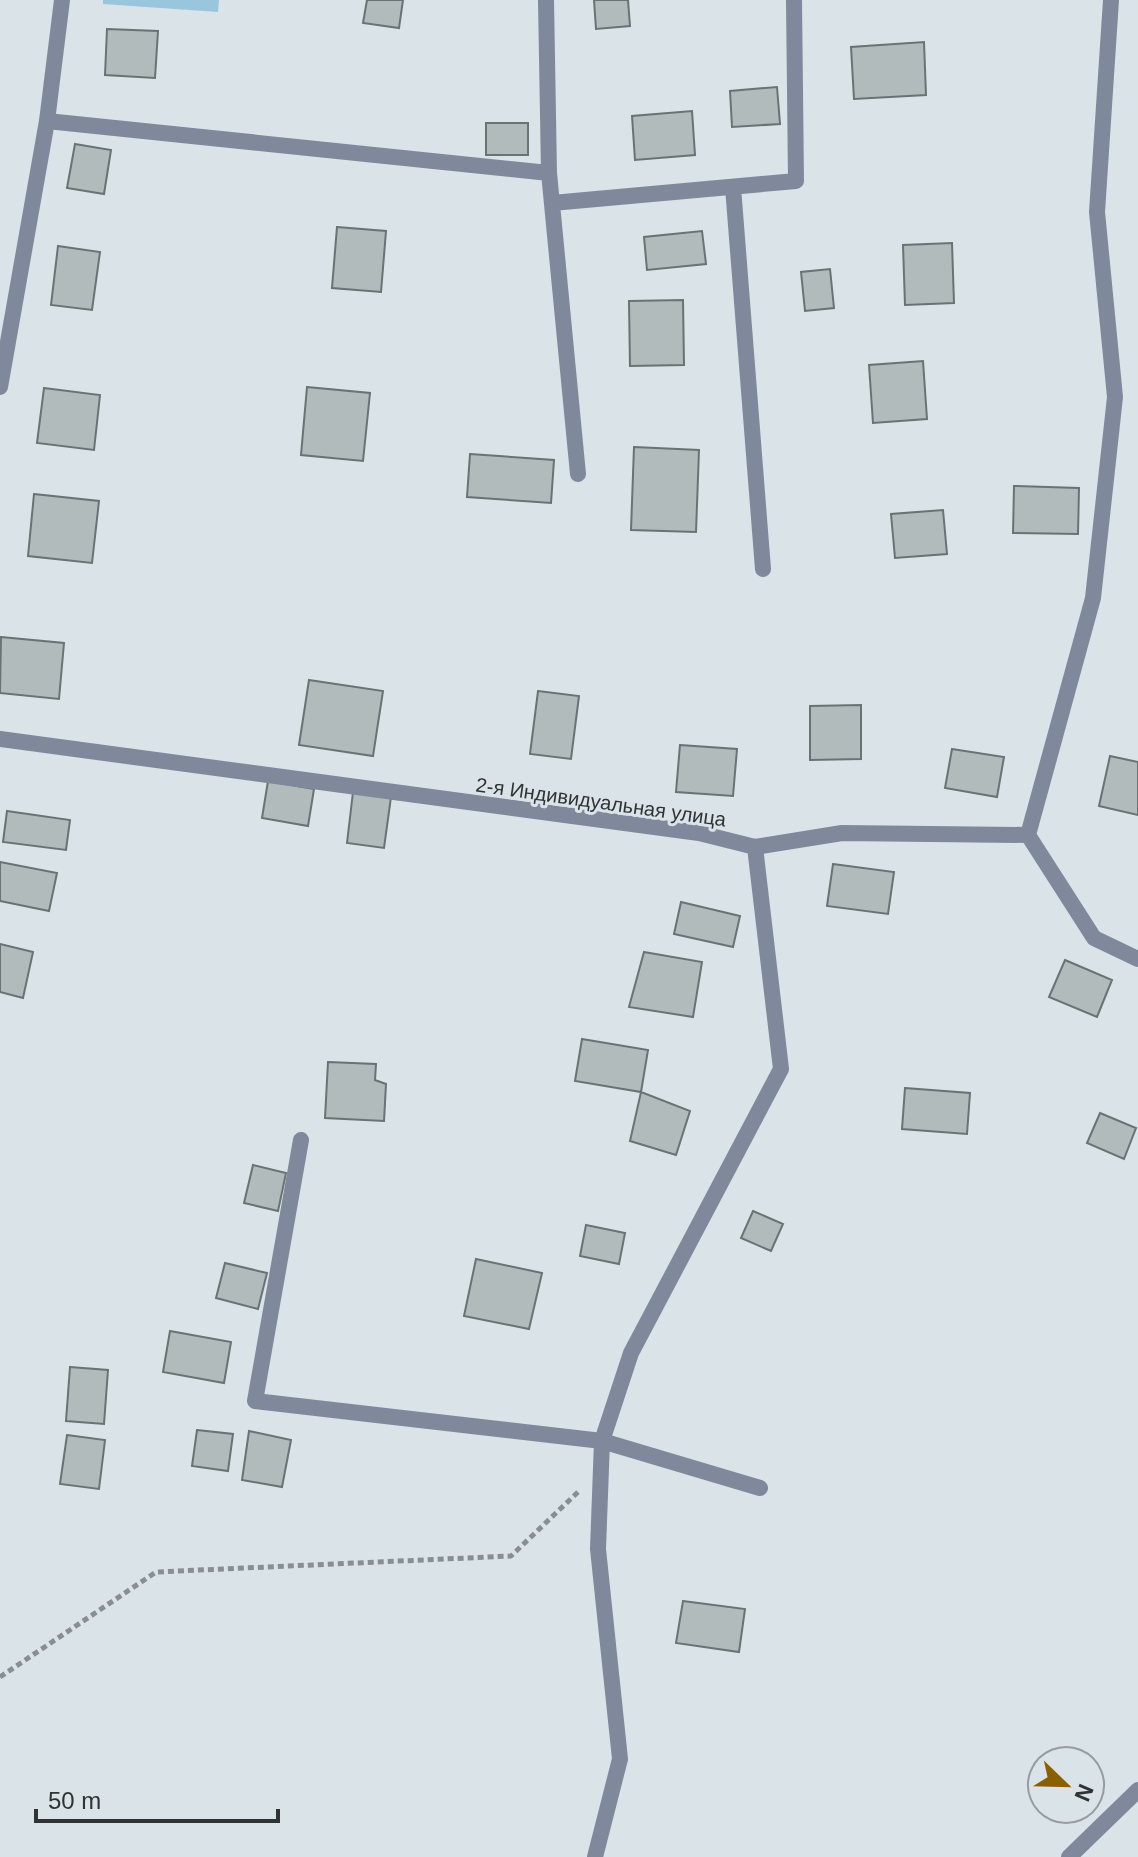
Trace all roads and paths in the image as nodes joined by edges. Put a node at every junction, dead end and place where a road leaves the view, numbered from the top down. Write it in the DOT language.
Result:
graph roads {
  1 [pos="62,0"];
  2 [pos="546,0"];
  3 [pos="794,0"];
  4 [pos="1111,0"];
  5 [pos="47,121"];
  6 [pos="549,173"];
  7 [pos="733,187"];
  8 [pos="552,203"];
  9 [pos="0,387"];
  10 [pos="578,474"];
  11 [pos="763,569"];
  12 [pos="0,739"];
  13 [pos="1028,835"];
  14 [pos="755,847"];
  15 [pos="1138,959"];
  16 [pos="301,1140"];
  17 [pos="602,1441"];
  18 [pos="601,1469"];
  19 [pos="760,1488"];
  20 [pos="0,1677"];
  21 [pos="1138,1790"];
  22 [pos="595,1857"];
  23 [pos="1069,1857"];
  1 -- 5 [label="street"];
  2 -- 6 [label="street"];
  3 -- 7 [label="street"];
  4 -- 13 [label="street"];
  5 -- 6 [label="street"];
  5 -- 9 [label="street"];
  6 -- 8 [label="street"];
  7 -- 8 [label="street"];
  7 -- 11 [label="street"];
  8 -- 10 [label="street"];
  12 -- 14 [label="street, 2-я Индивидуальная улица"];
  13 -- 14 [label="street, 2-я Индивидуальная улица"];
  13 -- 15 [label="street"];
  14 -- 17 [label="street"];
  16 -- 17 [label="street"];
  17 -- 18 [label="street"];
  17 -- 19 [label="street"];
  18 -- 20 [label="path"];
  18 -- 22 [label="street"];
  21 -- 23 [label="street"];
}
